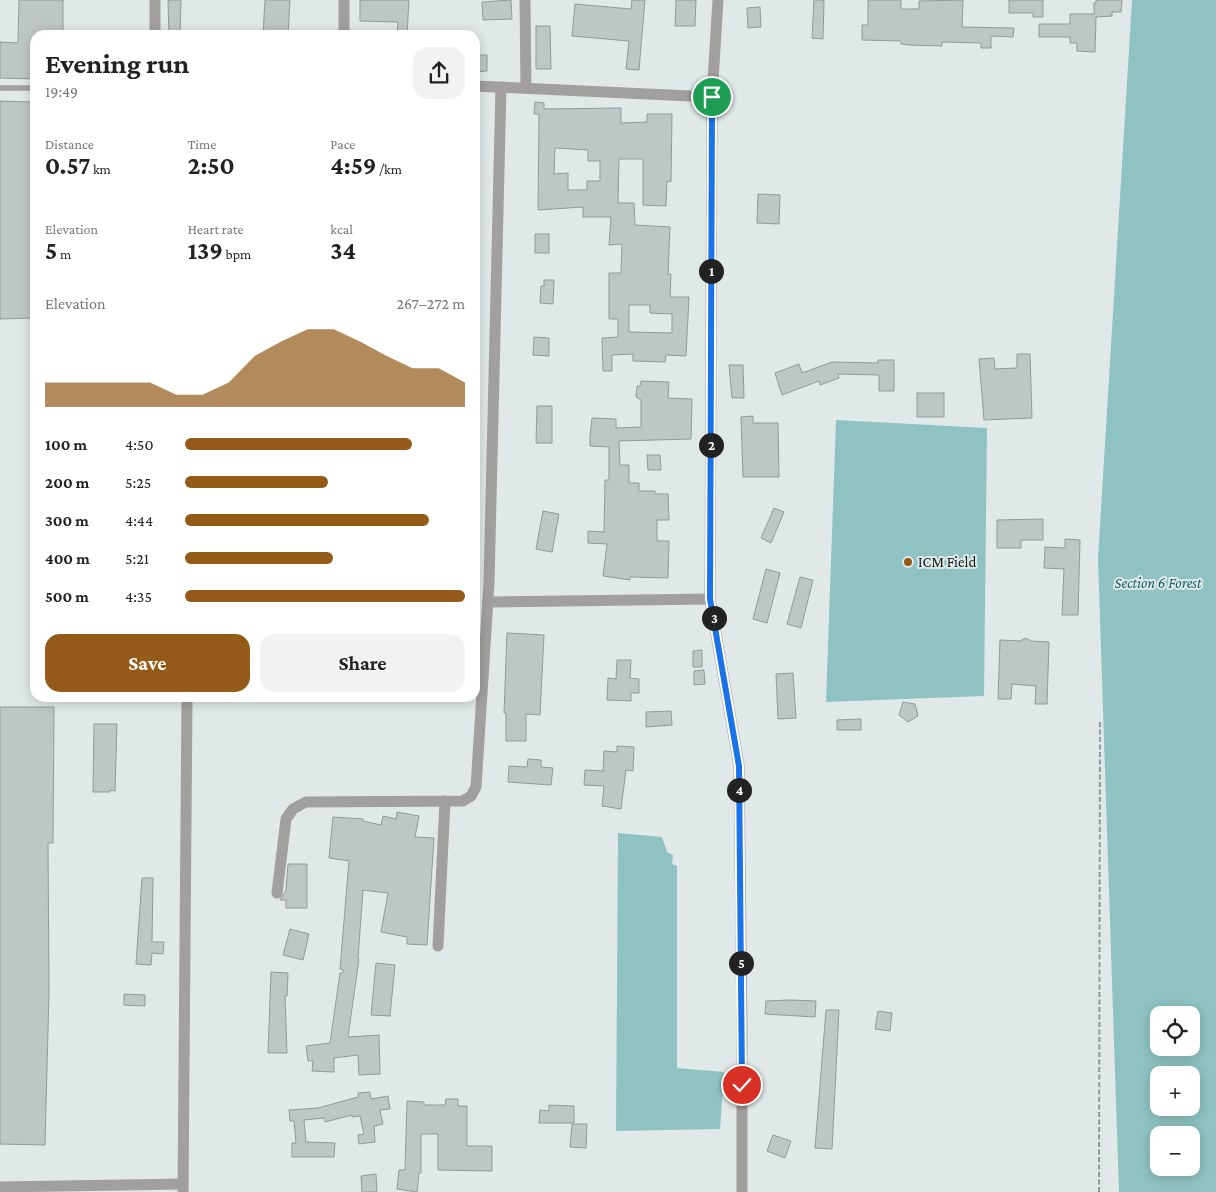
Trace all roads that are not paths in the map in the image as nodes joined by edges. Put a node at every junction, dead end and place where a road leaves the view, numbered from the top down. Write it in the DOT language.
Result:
graph roads {
  1 [pos="155,0"];
  2 [pos="344,0"];
  3 [pos="525,0"];
  4 [pos="718,0"];
  5 [pos="155,30"];
  6 [pos="344,30"];
  7 [pos="480,86"];
  8 [pos="501,87"];
  9 [pos="0,88"];
  10 [pos="30,88"];
  11 [pos="526,88"];
  12 [pos="712,97"];
  13 [pos="710,599"];
  14 [pos="488,602"];
  15 [pos="188,702"];
  16 [pos="445,801"];
  17 [pos="277,893"];
  18 [pos="438,946"];
  19 [pos="0,1187"];
  20 [pos="183,1188"];
  21 [pos="742,1192"];
  1 -- 5 [label="street"];
  2 -- 6 [label="street"];
  3 -- 11 [label="street"];
  4 -- 12 [label="street"];
  7 -- 8 [label="street"];
  8 -- 11 [label="street"];
  8 -- 14 [label="street"];
  9 -- 10 [label="lane"];
  11 -- 12 [label="street"];
  12 -- 13 [label="street"];
  13 -- 14 [label="street"];
  13 -- 21 [label="street"];
  14 -- 16 [label="street"];
  15 -- 20 [label="street"];
  16 -- 17 [label="street"];
  16 -- 18 [label="street"];
  19 -- 20 [label="street"];
}
